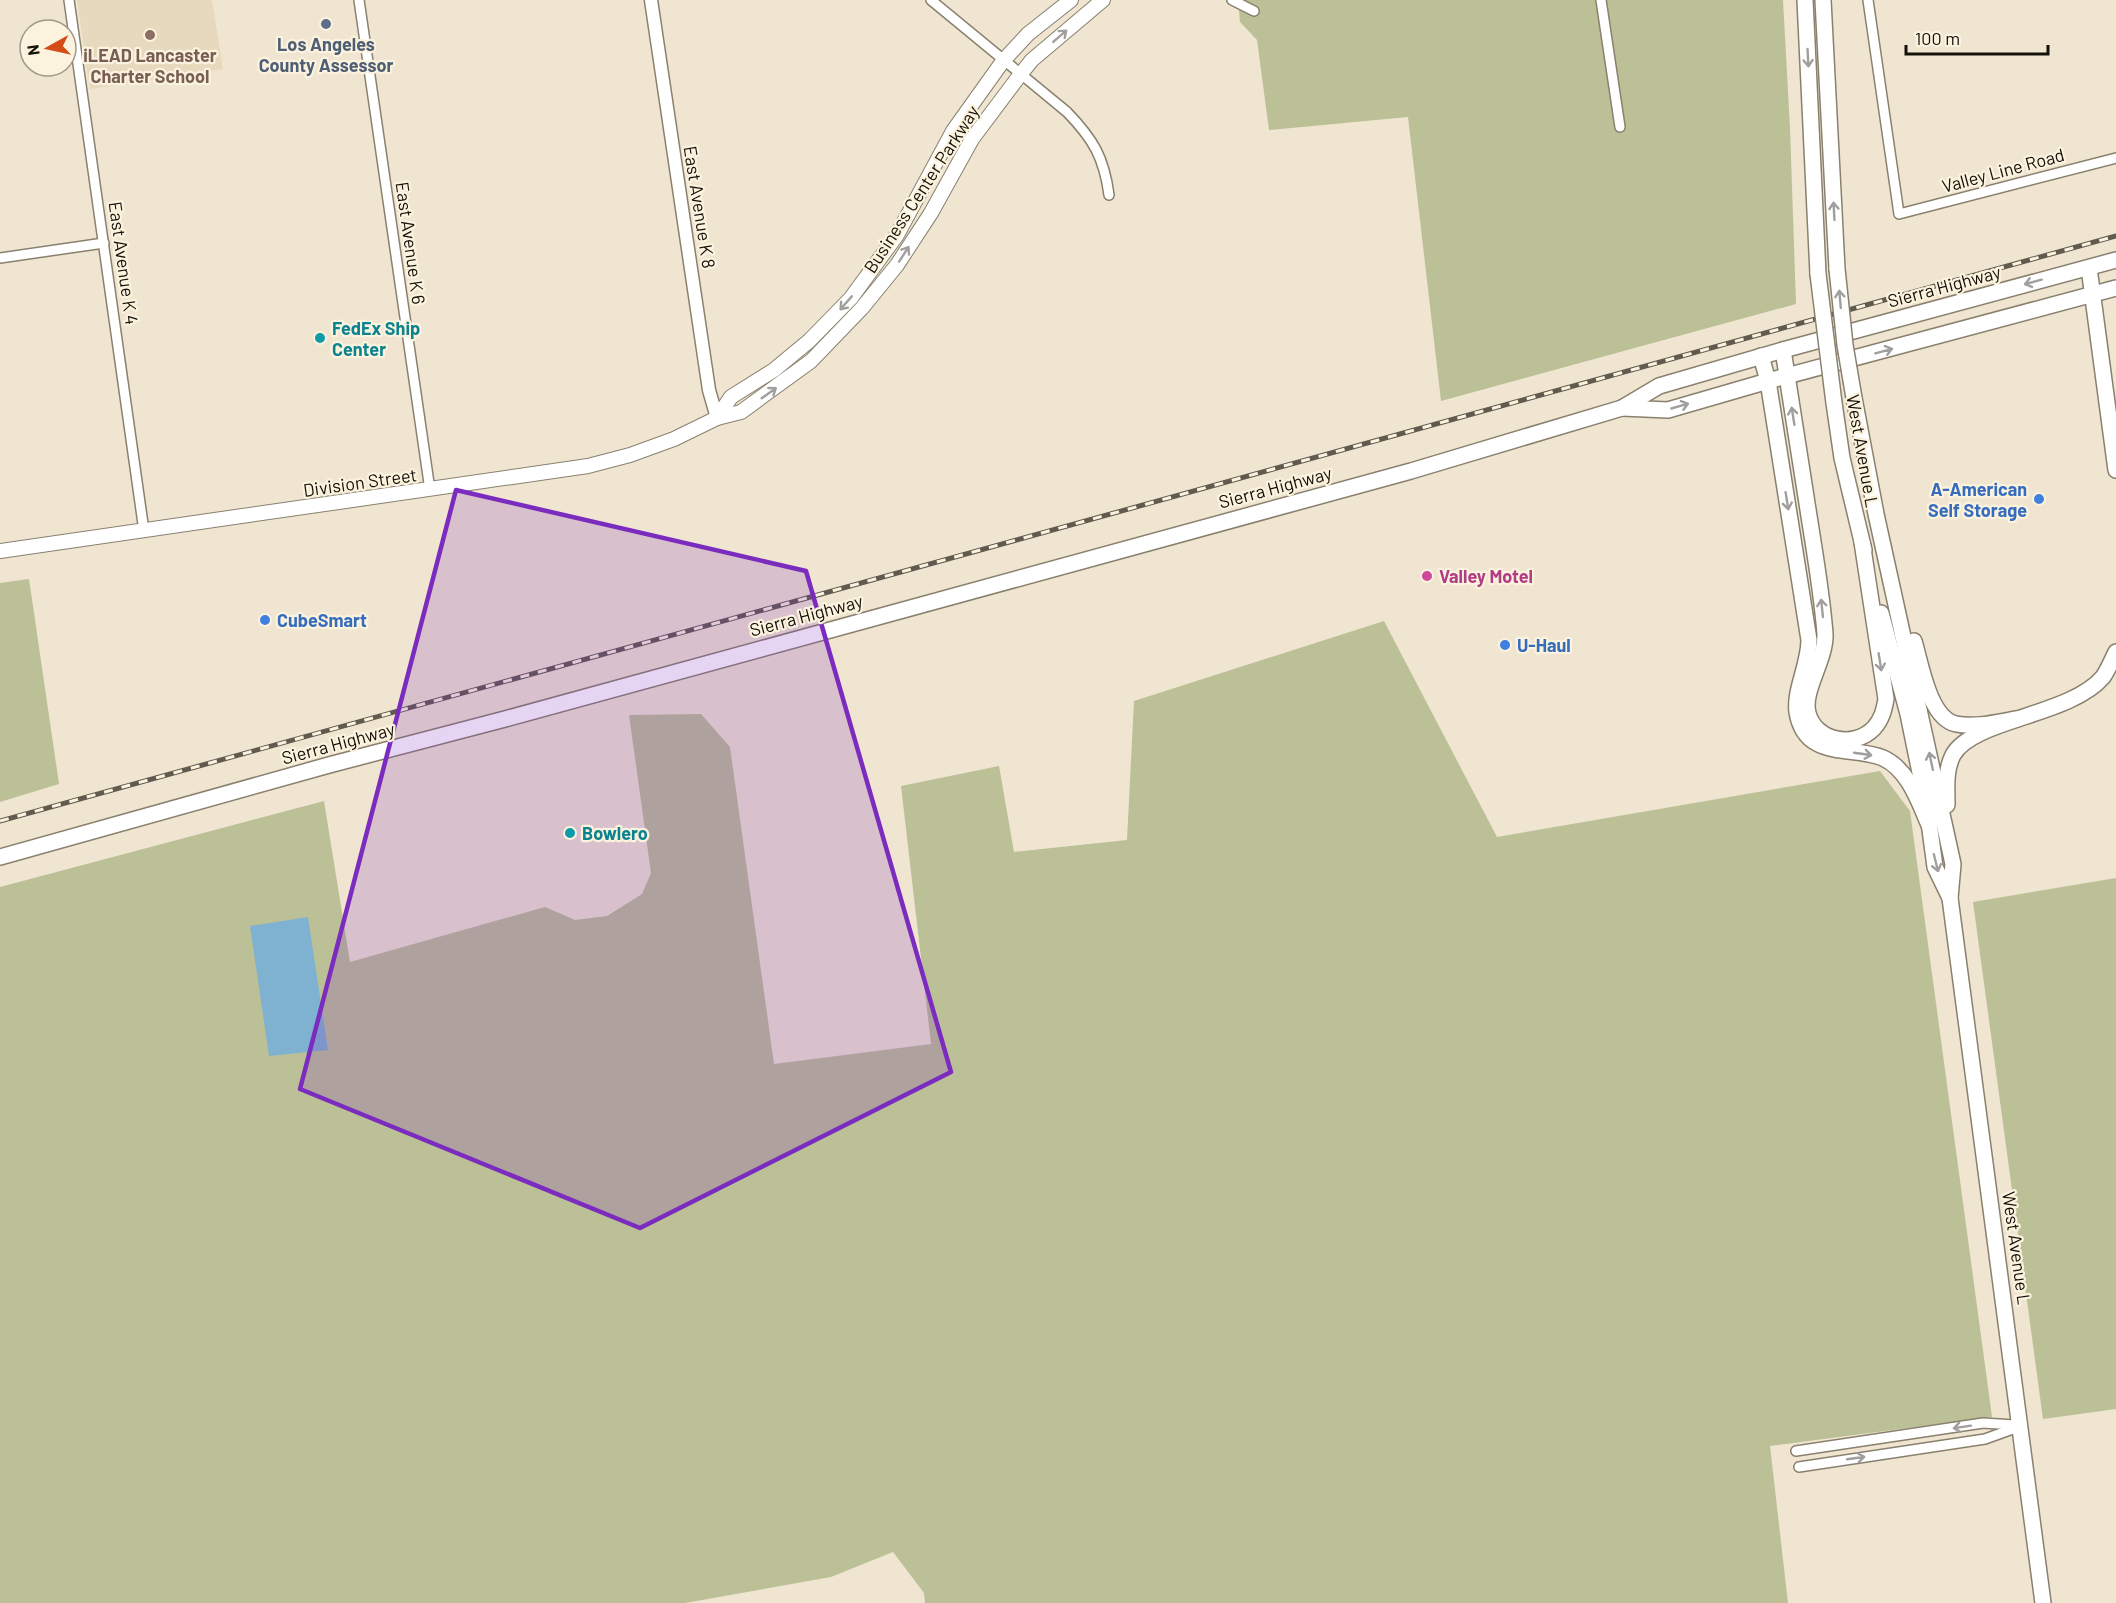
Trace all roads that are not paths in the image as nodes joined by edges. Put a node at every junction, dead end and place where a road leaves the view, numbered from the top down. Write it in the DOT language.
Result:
graph roads {
  1 [pos="69,0"];
  2 [pos="359,0"];
  3 [pos="651,0"];
  4 [pos="931,0"];
  5 [pos="1071,0"];
  6 [pos="1102,0"];
  7 [pos="1232,0"];
  8 [pos="1601,0"];
  9 [pos="1805,0"];
  10 [pos="1823,0"];
  11 [pos="1868,0"];
  12 [pos="1254,11"];
  13 [pos="1003,61"];
  14 [pos="1020,75"];
  15 [pos="1620,127"];
  16 [pos="2116,158"];
  17 [pos="1109,195"];
  18 [pos="104,243"];
  19 [pos="0,258"];
  20 [pos="2116,260"];
  21 [pos="2089,267"];
  22 [pos="2116,288"];
  23 [pos="2092,295"];
  24 [pos="1783,350"];
  25 [pos="1761,356"];
  26 [pos="1787,377"];
  27 [pos="1768,381"];
  28 [pos="1622,408"];
  29 [pos="717,418"];
  30 [pos="2116,470"];
  31 [pos="430,490"];
  32 [pos="1876,514"];
  33 [pos="144,531"];
  34 [pos="1862,542"];
  35 [pos="0,551"];
  36 [pos="2116,652"];
  37 [pos="2017,719"];
  38 [pos="1929,825"];
  39 [pos="1948,838"];
  40 [pos="0,857"];
  41 [pos="1950,898"];
  42 [pos="2021,1426"];
  43 [pos="1797,1451"];
  44 [pos="1799,1467"];
  45 [pos="2043,1603"];
  1 -- 18 [label="street, East Avenue K 4"];
  2 -- 31 [label="street, East Avenue K 6"];
  3 -- 29 [label="street, East Avenue K 8"];
  4 -- 13 [label="street"];
  5 -- 13 [label="main road, Business Center Parkway"];
  14 -- 6 [label="main road, Business Center Parkway, one-way"];
  7 -- 12 [label="street"];
  8 -- 15 [label="street"];
  9 -- 34 [label="main road, West Avenue L, one-way, bridge"];
  32 -- 10 [label="main road, West Avenue L, one-way, bridge"];
  11 -- 16 [label="street, Valley Line Road"];
  13 -- 14 [label="street"];
  13 -- 29 [label="main road, Business Center Parkway, one-way"];
  14 -- 17 [label="street"];
  29 -- 14 [label="main road, Business Center Parkway, one-way"];
  18 -- 19 [label="street"];
  18 -- 33 [label="street, East Avenue K 4"];
  20 -- 21 [label="main road, Sierra Highway"];
  21 -- 23 [label="main road"];
  21 -- 24 [label="main road, Sierra Highway, one-way"];
  22 -- 23 [label="main road"];
  26 -- 23 [label="main road, one-way"];
  23 -- 30 [label="main road"];
  24 -- 25 [label="main road, Sierra Highway"];
  24 -- 26 [label="main road"];
  25 -- 27 [label="main road"];
  25 -- 28 [label="main road, Sierra Highway"];
  26 -- 27 [label="main road, Sierra Highway"];
  34 -- 26 [label="main road, one-way"];
  28 -- 27 [label="main road, Sierra Highway, one-way"];
  27 -- 38 [label="main road, one-way"];
  28 -- 40 [label="main road, Sierra Highway"];
  29 -- 31 [label="main road, Division Street"];
  31 -- 33 [label="main road, Division Street"];
  32 -- 37 [label="main road"];
  39 -- 32 [label="main road, West Avenue L, one-way"];
  33 -- 35 [label="main road, Division Street"];
  34 -- 38 [label="main road, West Avenue L"];
  36 -- 37 [label="main road"];
  37 -- 39 [label="main road"];
  38 -- 41 [label="main road, West Avenue L, one-way"];
  39 -- 41 [label="main road, West Avenue L"];
  41 -- 42 [label="main road, West Avenue L"];
  42 -- 43 [label="street, one-way"];
  44 -- 42 [label="street, one-way"];
  42 -- 45 [label="main road, West Avenue L"];
}
